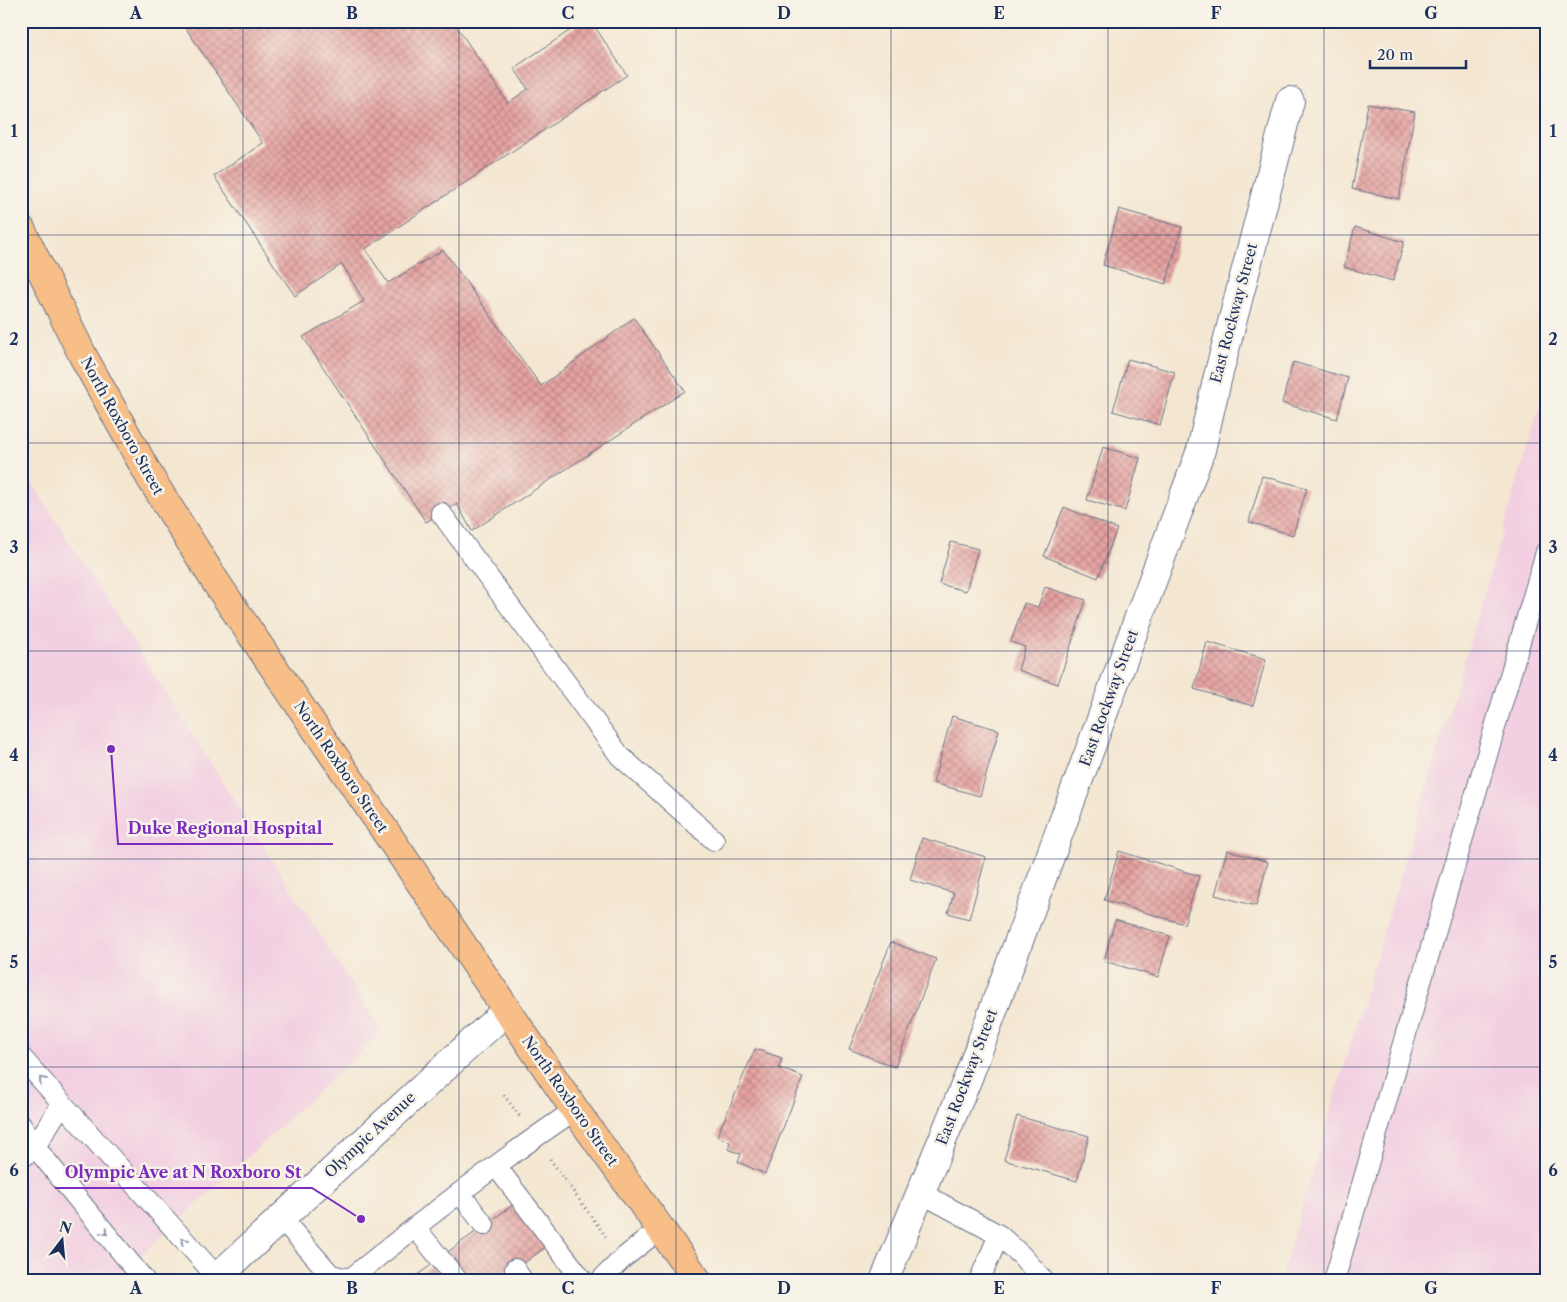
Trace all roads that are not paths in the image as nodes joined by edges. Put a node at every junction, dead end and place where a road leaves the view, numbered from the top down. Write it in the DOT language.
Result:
graph roads {
  1 [pos="1290,101"];
  2 [pos="21,229"];
  3 [pos="441,513"];
  4 [pos="1546,552"];
  5 [pos="1540,594"];
  6 [pos="714,840"];
  7 [pos="507,1010"];
  8 [pos="21,1057"];
  9 [pos="62,1103"];
  10 [pos="575,1110"];
  11 [pos="21,1125"];
  12 [pos="28,1153"];
  13 [pos="496,1166"];
  14 [pos="460,1192"];
  15 [pos="921,1193"];
  16 [pos="281,1218"];
  17 [pos="484,1225"];
  18 [pos="415,1227"];
  19 [pos="660,1229"];
  20 [pos="999,1235"];
  21 [pos="215,1279"];
  22 [pos="145,1281"];
  23 [pos="458,1281"];
  24 [pos="583,1281"];
  25 [pos="600,1281"];
  26 [pos="698,1281"];
  27 [pos="884,1281"];
  28 [pos="979,1281"];
  29 [pos="1044,1281"];
  30 [pos="1334,1281"];
  1 -- 15 [label="street, East Rockway Street"];
  2 -- 7 [label="main road, North Roxboro Street"];
  3 -- 6 [label="lane"];
  4 -- 5 [label="lane"];
  5 -- 30 [label="lane"];
  7 -- 10 [label="main road, North Roxboro Street"];
  7 -- 16 [label="street, Olympic Avenue"];
  9 -- 8 [label="lane, one-way"];
  9 -- 12 [label="lane"];
  21 -- 9 [label="lane, one-way"];
  10 -- 13 [label="lane"];
  10 -- 19 [label="main road, North Roxboro Street"];
  11 -- 12 [label="lane"];
  12 -- 22 [label="lane, one-way"];
  13 -- 14 [label="lane"];
  13 -- 24 [label="lane"];
  14 -- 17 [label="lane"];
  14 -- 18 [label="lane"];
  15 -- 20 [label="lane"];
  15 -- 27 [label="street, East Rockway Street"];
  16 -- 18 [label="lane"];
  16 -- 21 [label="street, Olympic Avenue"];
  18 -- 23 [label="lane"];
  19 -- 25 [label="lane"];
  19 -- 26 [label="main road, North Roxboro Street"];
  20 -- 28 [label="lane"];
  20 -- 29 [label="lane"];
}
